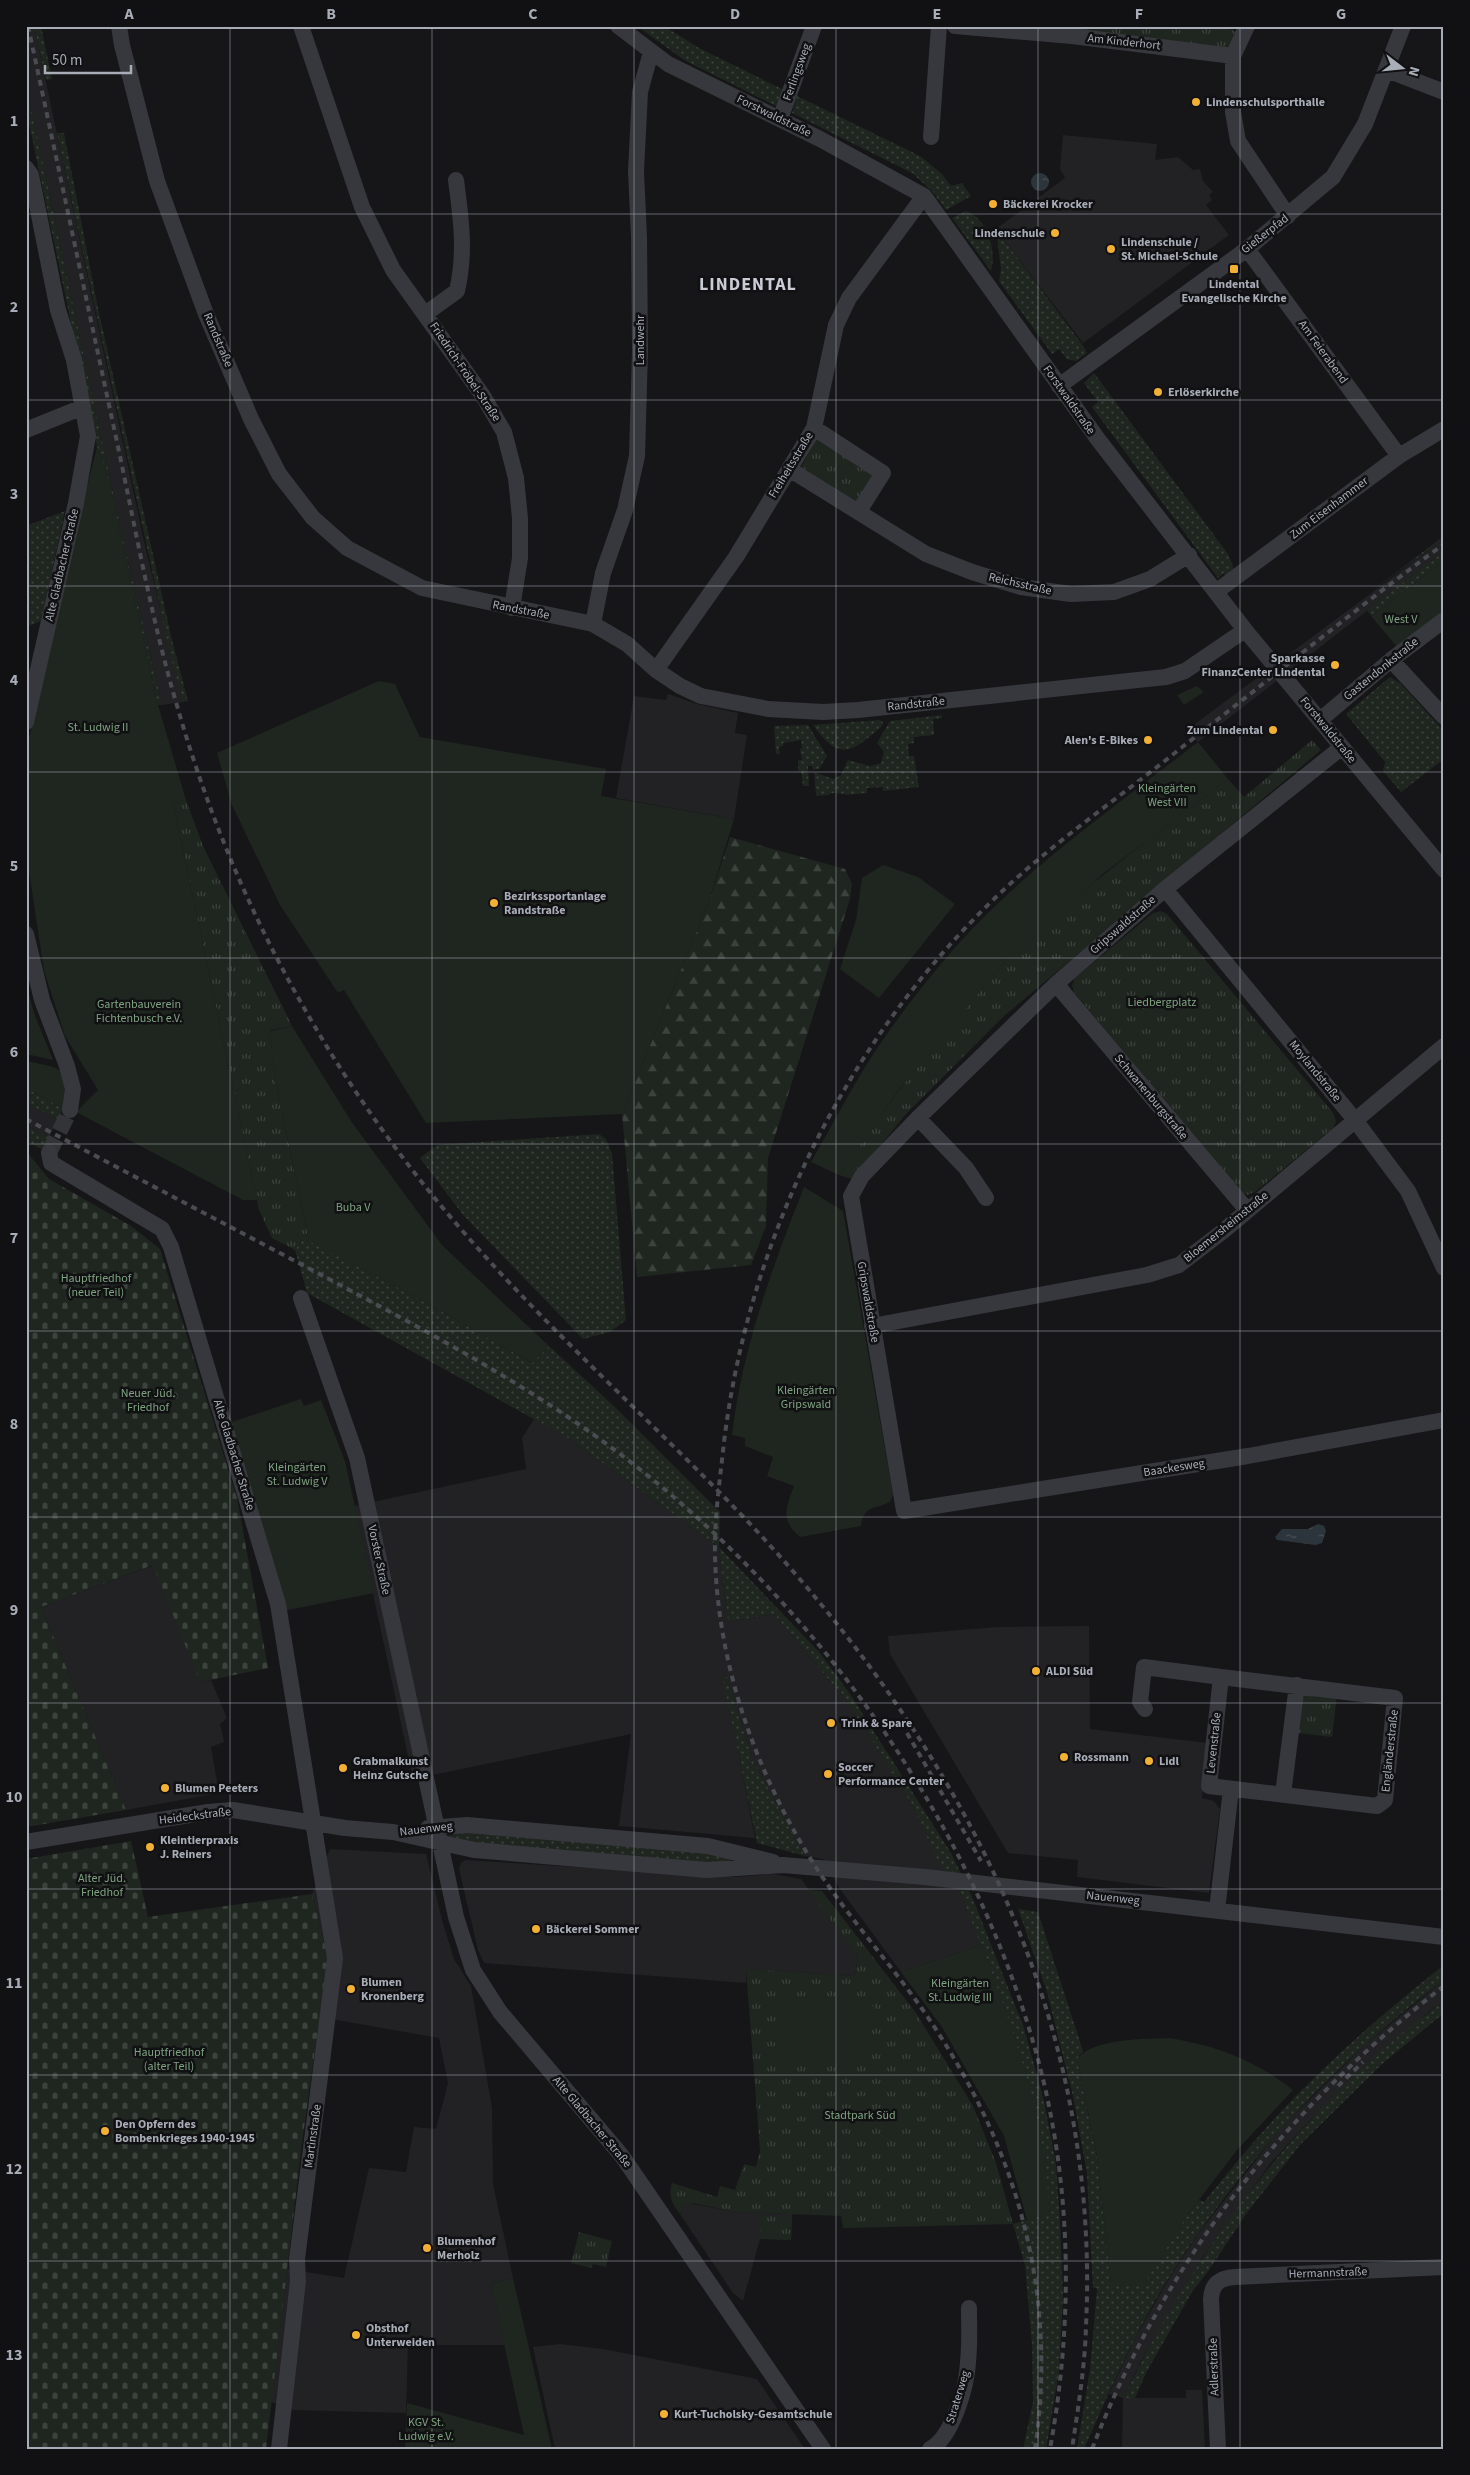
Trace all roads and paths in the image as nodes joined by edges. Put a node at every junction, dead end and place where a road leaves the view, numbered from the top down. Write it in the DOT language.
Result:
graph roads {
  1 [pos="120,26"];
  2 [pos="301,26"];
  3 [pos="618,26"];
  4 [pos="814,26"];
  5 [pos="940,26"];
  6 [pos="956,26"];
  7 [pos="1247,26"];
  8 [pos="1403,26"];
  9 [pos="651,52"];
  10 [pos="1233,56"];
  11 [pos="1388,70"];
  12 [pos="1444,92"];
  13 [pos="780,119"];
  14 [pos="931,137"];
  15 [pos="26,168"];
  16 [pos="456,180"];
  17 [pos="924,196"];
  18 [pos="1288,216"];
  19 [pos="1247,249"];
  20 [pos="425,314"];
  21 [pos="1059,386"];
  22 [pos="84,407"];
  23 [pos="814,428"];
  24 [pos="26,430"];
  25 [pos="1444,430"];
  26 [pos="1399,456"];
  27 [pos="789,469"];
  28 [pos="859,511"];
  29 [pos="1189,555"];
  30 [pos="1217,591"];
  31 [pos="512,608"];
  32 [pos="1444,620"];
  33 [pos="593,624"];
  34 [pos="1245,630"];
  35 [pos="1391,660"];
  36 [pos="656,670"];
  37 [pos="1444,717"];
  38 [pos="1320,720"];
  39 [pos="26,722"];
  40 [pos="1342,747"];
  41 [pos="1444,870"];
  42 [pos="1165,889"];
  43 [pos="26,934"];
  44 [pos="1056,984"];
  45 [pos="1444,1046"];
  46 [pos="70,1110"];
  47 [pos="918,1118"];
  48 [pos="1355,1120"];
  49 [pos="48,1152"];
  50 [pos="986,1198"];
  51 [pos="1247,1210"];
  52 [pos="1444,1268"];
  53 [pos="301,1298"];
  54 [pos="872,1326"];
  55 [pos="1444,1420"];
  56 [pos="904,1511"];
  57 [pos="1221,1677"];
  58 [pos="1297,1685"];
  59 [pos="1145,1709"];
  60 [pos="1230,1788"];
  61 [pos="1283,1794"];
  62 [pos="314,1824"];
  63 [pos="393,1832"];
  64 [pos="440,1835"];
  65 [pos="26,1842"];
  66 [pos="783,1865"];
  67 [pos="1217,1910"];
  68 [pos="1444,1937"];
  69 [pos="1444,2267"];
  70 [pos="1214,2285"];
  71 [pos="969,2308"];
  72 [pos="279,2449"];
  73 [pos="823,2449"];
  74 [pos="930,2449"];
  75 [pos="1218,2449"];
  1 -- 31 [label="street, Randstraße"];
  2 -- 20 [label="street, Friedrich-Fröbel-Straße"];
  3 -- 9 [label="street, Forstwaldstraße"];
  4 -- 13 [label="street, Ferlingsweg"];
  5 -- 14 [label="street"];
  6 -- 10 [label="street, Am Kinderhort"];
  7 -- 10 [label="street"];
  8 -- 11 [label="street, Gießerpfad"];
  9 -- 13 [label="street, Forstwaldstraße"];
  9 -- 33 [label="street, Landwehr"];
  10 -- 18 [label="street"];
  11 -- 12 [label="street"];
  11 -- 18 [label="street, Gießerpfad"];
  13 -- 17 [label="street, Forstwaldstraße"];
  15 -- 22 [label="street, Alte Gladbacher Straße"];
  16 -- 20 [label="street, Friedrich-Fröbel-Straße"];
  17 -- 21 [label="street, Forstwaldstraße"];
  17 -- 23 [label="street, Freiheitsstraße"];
  18 -- 19 [label="street, Gießerpfad"];
  19 -- 21 [label="street, Gießerpfad"];
  19 -- 26 [label="street, Am Feierabend"];
  20 -- 31 [label="street, Friedrich-Fröbel-Straße"];
  21 -- 29 [label="street, Forstwaldstraße"];
  22 -- 24 [label="street"];
  22 -- 39 [label="street, Alte Gladbacher Straße"];
  23 -- 27 [label="street, Freiheitsstraße"];
  23 -- 28 [label="street"];
  25 -- 26 [label="street, Zum Eisenhammer"];
  26 -- 30 [label="street, Zum Eisenhammer"];
  27 -- 28 [label="street, Reichsstraße"];
  27 -- 36 [label="street, Freiheitsstraße"];
  28 -- 29 [label="street, Reichsstraße"];
  29 -- 30 [label="street, Forstwaldstraße"];
  30 -- 34 [label="street, Forstwaldstraße"];
  31 -- 33 [label="street, Randstraße"];
  32 -- 35 [label="street, Gastendonkstraße"];
  33 -- 36 [label="street, Randstraße"];
  34 -- 36 [label="street, Randstraße"];
  34 -- 38 [label="street, Forstwaldstraße"];
  35 -- 37 [label="street"];
  35 -- 38 [label="street, Gastendonkstraße"];
  38 -- 40 [label="street, Forstwaldstraße"];
  40 -- 41 [label="street, Forstwaldstraße"];
  40 -- 42 [label="street, Gripswaldstraße"];
  42 -- 44 [label="street, Gripswaldstraße"];
  42 -- 48 [label="street, Moylandstraße"];
  43 -- 46 [label="street"];
  44 -- 47 [label="street, Gripswaldstraße"];
  44 -- 51 [label="street, Schwanenburgstraße"];
  45 -- 48 [label="street, Bloemersheimstraße"];
  47 -- 50 [label="street"];
  47 -- 54 [label="street, Gripswaldstraße"];
  48 -- 51 [label="street, Bloemersheimstraße"];
  48 -- 52 [label="street, Moylandstraße"];
  49 -- 62 [label="street, Alte Gladbacher Straße"];
  51 -- 54 [label="street, Bloemersheimstraße"];
  53 -- 64 [label="street, Vorster Straße"];
  54 -- 56 [label="street, Gripswaldstraße"];
  55 -- 56 [label="street, Baackesweg"];
  57 -- 58 [label="street, Engländerstraße"];
  57 -- 59 [label="street"];
  57 -- 60 [label="street, Levenstraße"];
  58 -- 61 [label="street"];
  58 -- 61 [label="street, Engländerstraße"];
  60 -- 61 [label="street, Engländerstraße"];
  60 -- 67 [label="street"];
  62 -- 63 [label="street, Heideckstraße"];
  62 -- 65 [label="street, Heideckstraße"];
  62 -- 72 [label="street, Martinstraße"];
  63 -- 64 [label="street, Nauenweg"];
  64 -- 66 [label="street, Nauenweg"];
  64 -- 66 [label="street, Nauenweg"];
  64 -- 73 [label="street, Alte Gladbacher Straße"];
  66 -- 67 [label="street, Nauenweg"];
  67 -- 68 [label="street, Nauenweg"];
  69 -- 70 [label="street, Hermannstraße"];
  70 -- 75 [label="street, Adlerstraße"];
  71 -- 74 [label="street, Straterweg"];
}
